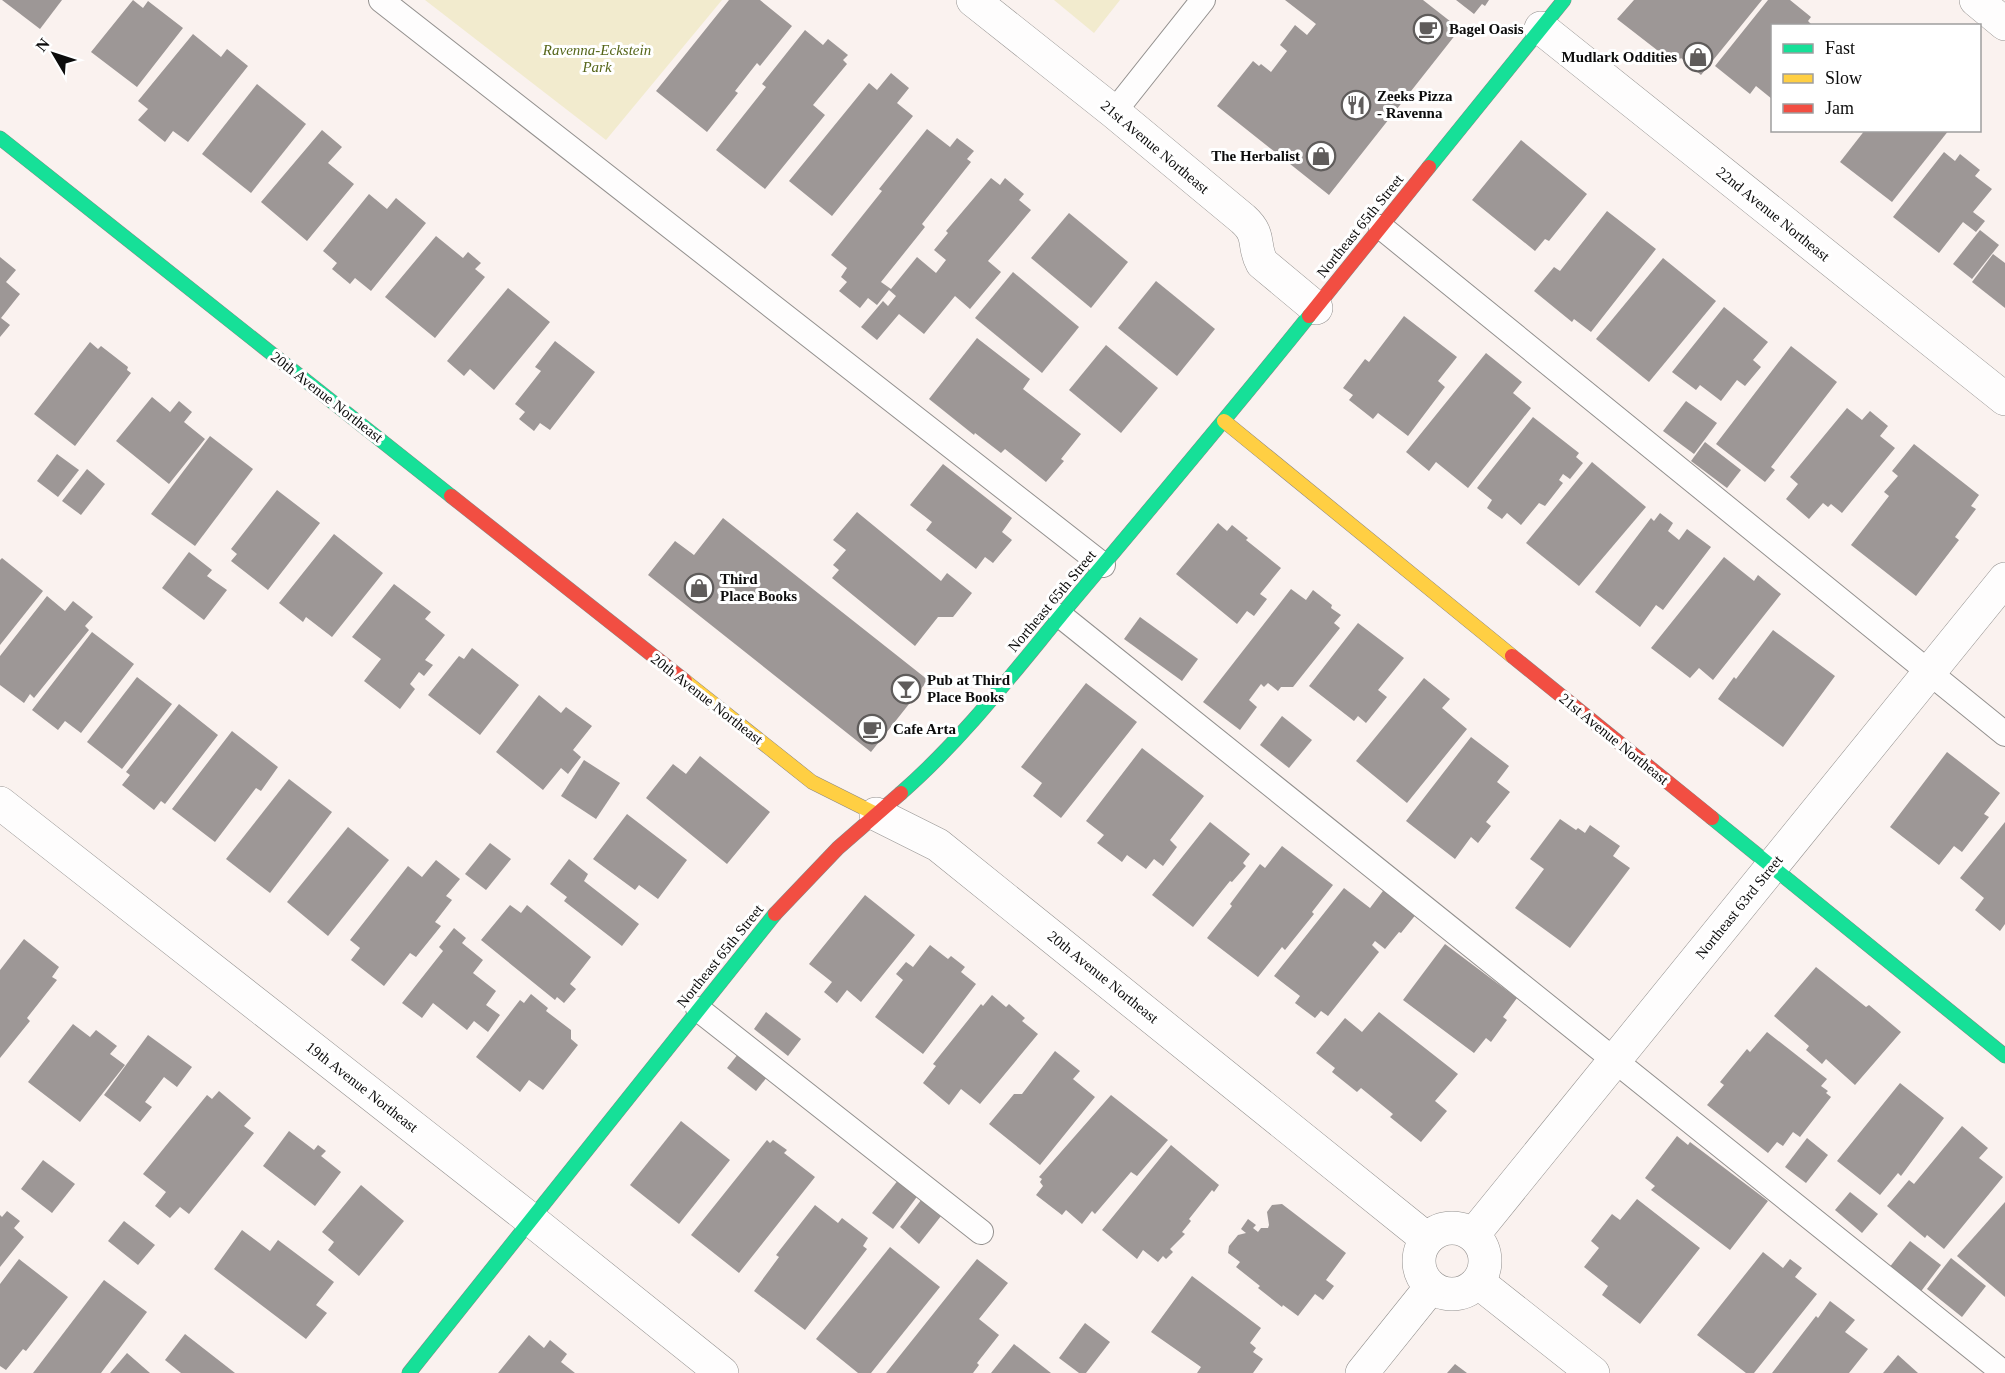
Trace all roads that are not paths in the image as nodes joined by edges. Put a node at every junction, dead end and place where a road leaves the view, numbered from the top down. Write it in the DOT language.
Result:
graph roads {
  1 [pos="381,0"];
  2 [pos="974,0"];
  3 [pos="1203,0"];
  4 [pos="1564,0"];
  5 [pos="1976,0"];
  6 [pos="2005,24"];
  7 [pos="1541,28"];
  8 [pos="1114,112"];
  9 [pos="0,138"];
  10 [pos="1381,227"];
  11 [pos="1316,308"];
  12 [pos="2005,399"];
  13 [pos="1224,422"];
  14 [pos="1103,565"];
  15 [pos="2005,579"];
  16 [pos="1061,616"];
  17 [pos="1929,673"];
  18 [pos="2005,734"];
  19 [pos="0,803"];
  20 [pos="876,814"];
  21 [pos="1771,868"];
  22 [pos="698,1009"];
  23 [pos="2005,1056"];
  24 [pos="1616,1061"];
  25 [pos="530,1219"];
  26 [pos="981,1232"];
  27 [pos="1473,1235"];
  28 [pos="1427,1239"];
  29 [pos="1478,1282"];
  30 [pos="1431,1287"];
  31 [pos="409,1373"];
  32 [pos="722,1373"];
  33 [pos="1362,1373"];
  34 [pos="1593,1373"];
  35 [pos="2004,1373"];
  1 -- 14 [label="lane"];
  2 -- 8 [label="street, 21st Avenue Northeast"];
  3 -- 8 [label="lane"];
  4 -- 7 [label="street, Northeast 65th Street"];
  5 -- 6 [label="street"];
  7 -- 10 [label="street, Northeast 65th Street"];
  7 -- 12 [label="street, 22nd Avenue Northeast"];
  8 -- 11 [label="street, 21st Avenue Northeast"];
  9 -- 20 [label="street, 20th Avenue Northeast"];
  10 -- 11 [label="street, Northeast 65th Street"];
  10 -- 17 [label="lane"];
  11 -- 13 [label="street, Northeast 65th Street"];
  13 -- 14 [label="street, Northeast 65th Street"];
  13 -- 21 [label="street, 21st Avenue Northeast"];
  14 -- 16 [label="street, Northeast 65th Street"];
  15 -- 17 [label="street, Northeast 63rd Street"];
  16 -- 20 [label="street, Northeast 65th Street"];
  16 -- 24 [label="lane"];
  17 -- 18 [label="lane"];
  17 -- 21 [label="street, Northeast 63rd Street"];
  19 -- 25 [label="street, 19th Avenue Northeast"];
  20 -- 22 [label="street, Northeast 65th Street"];
  20 -- 28 [label="street, 20th Avenue Northeast"];
  21 -- 23 [label="street, 21st Avenue Northeast"];
  21 -- 24 [label="street, Northeast 63rd Street"];
  22 -- 25 [label="street, Northeast 65th Street"];
  22 -- 26 [label="lane"];
  24 -- 27 [label="street, Northeast 63rd Street"];
  24 -- 35 [label="lane"];
  25 -- 31 [label="street, Northeast 65th Street"];
  25 -- 32 [label="street, 19th Avenue Northeast"];
  27 -- 28 [label="street"];
  27 -- 29 [label="street"];
  28 -- 30 [label="street"];
  29 -- 30 [label="street"];
  29 -- 34 [label="street"];
  30 -- 33 [label="street"];
}
